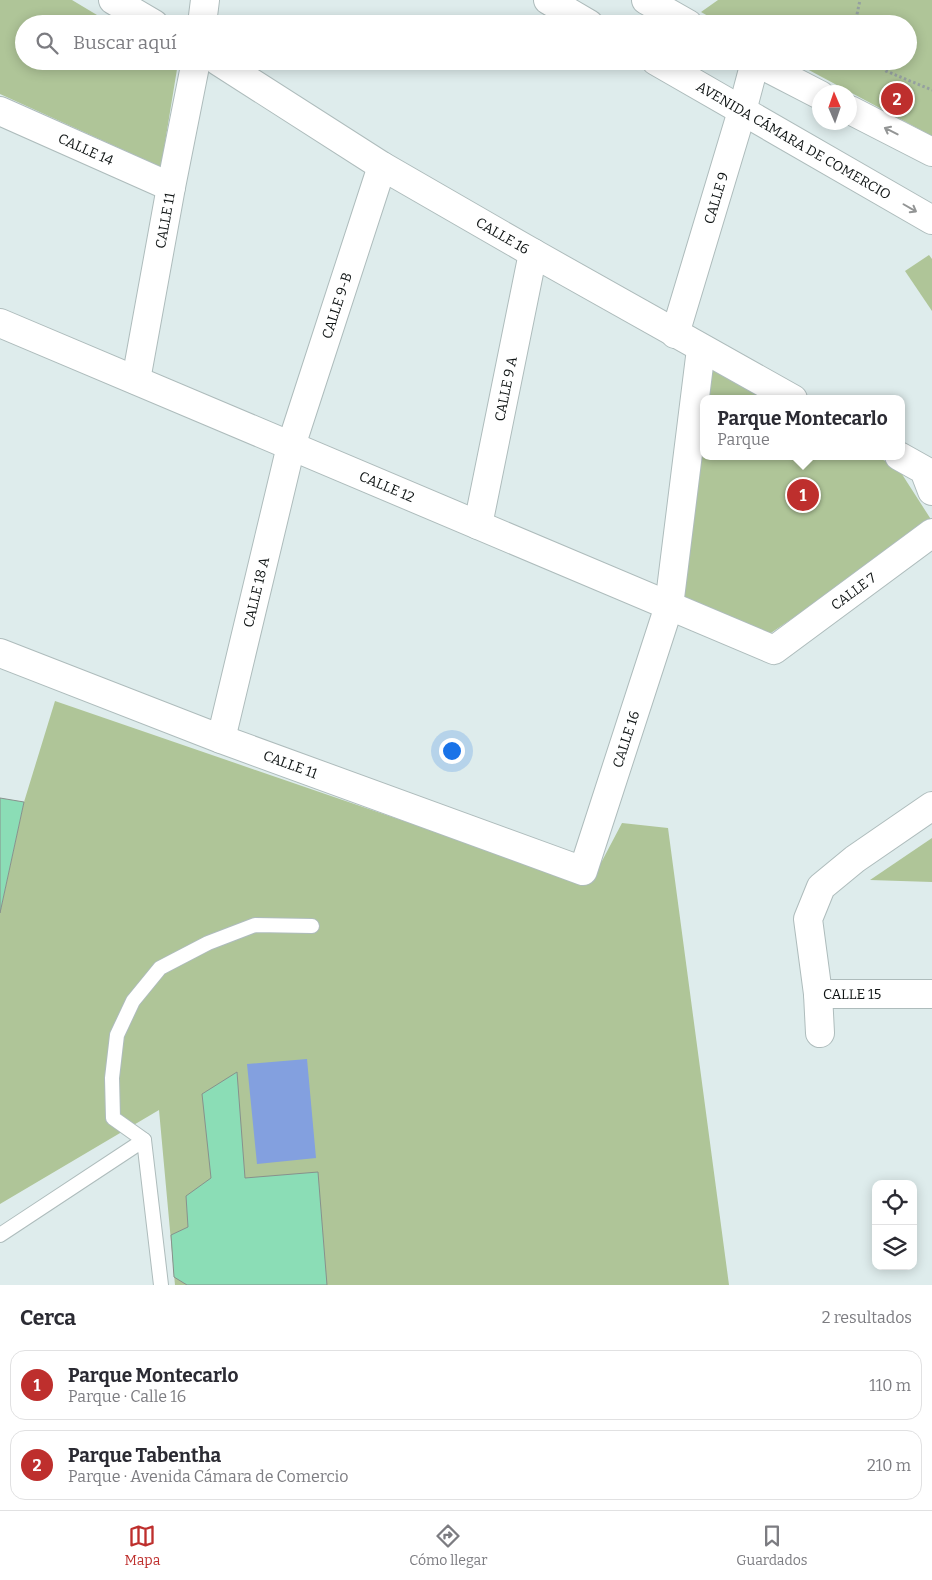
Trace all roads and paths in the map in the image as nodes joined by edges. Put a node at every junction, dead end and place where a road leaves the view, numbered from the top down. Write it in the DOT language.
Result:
graph roads {
  1 [pos="113,0"];
  2 [pos="206,0"];
  3 [pos="548,0"];
  4 [pos="646,0"];
  5 [pos="860,0"];
  6 [pos="139,15"];
  7 [pos="204,15"];
  8 [pos="574,15"];
  9 [pos="672,15"];
  10 [pos="857,15"];
  11 [pos="194,70"];
  12 [pos="232,70"];
  13 [pos="671,70"];
  14 [pos="752,70"];
  15 [pos="771,70"];
  16 [pos="885,70"];
  17 [pos="932,90"];
  18 [pos="812,91"];
  19 [pos="0,111"];
  20 [pos="742,111"];
  21 [pos="857,114"];
  22 [pos="932,152"];
  23 [pos="382,166"];
  24 [pos="171,187"];
  25 [pos="932,220"];
  26 [pos="533,253"];
  27 [pos="0,323"];
  28 [pos="675,334"];
  29 [pos="701,349"];
  30 [pos="136,380"];
  31 [pos="786,395"];
  32 [pos="291,446"];
  33 [pos="905,460"];
  34 [pos="932,491"];
  35 [pos="478,525"];
  36 [pos="932,533"];
  37 [pos="670,606"];
  38 [pos="774,650"];
  39 [pos="0,653"];
  40 [pos="220,739"];
  41 [pos="932,806"];
  42 [pos="583,871"];
  43 [pos="312,926"];
  44 [pos="818,994"];
  45 [pos="932,994"];
  46 [pos="820,1034"];
  47 [pos="144,1140"];
  48 [pos="0,1235"];
  49 [pos="161,1285"];
  1 -- 6 [label="street"];
  2 -- 7 [label="street"];
  3 -- 8 [label="street"];
  4 -- 9 [label="street"];
  5 -- 10 [label="path"];
  11 -- 24 [label="street, CALLE 11"];
  12 -- 23 [label="street, CALLE 16"];
  13 -- 20 [label="street, AVENIDA CÁMARA DE COMERCIO"];
  14 -- 20 [label="street, CALLE 9"];
  15 -- 18 [label="street"];
  16 -- 17 [label="path"];
  19 -- 24 [label="street, CALLE 14"];
  20 -- 25 [label="street, AVENIDA CÁMARA DE COMERCIO, one-way"];
  20 -- 28 [label="street, CALLE 9"];
  22 -- 21 [label="street, one-way"];
  23 -- 26 [label="street, CALLE 16"];
  23 -- 32 [label="street, CALLE 9-B"];
  24 -- 30 [label="street, CALLE 11"];
  26 -- 28 [label="street, CALLE 16"];
  26 -- 35 [label="street, CALLE 9 A"];
  27 -- 30 [label="street, CALLE 12"];
  28 -- 29 [label="street, CALLE 16"];
  29 -- 31 [label="street, CALLE 16"];
  29 -- 37 [label="street"];
  30 -- 32 [label="street, CALLE 12"];
  32 -- 35 [label="street, CALLE 12"];
  32 -- 40 [label="street, CALLE 18 A"];
  33 -- 34 [label="street"];
  35 -- 37 [label="street, CALLE 12"];
  36 -- 38 [label="street, CALLE 7"];
  37 -- 38 [label="street, CALLE 12"];
  37 -- 42 [label="street, CALLE 16"];
  39 -- 40 [label="street, CALLE 11"];
  40 -- 42 [label="street, CALLE 11"];
  41 -- 44 [label="street, CALLE 15"];
  43 -- 47 [label="lane"];
  44 -- 45 [label="street, CALLE 15"];
  44 -- 46 [label="street"];
  47 -- 48 [label="lane"];
  47 -- 49 [label="lane"];
}
